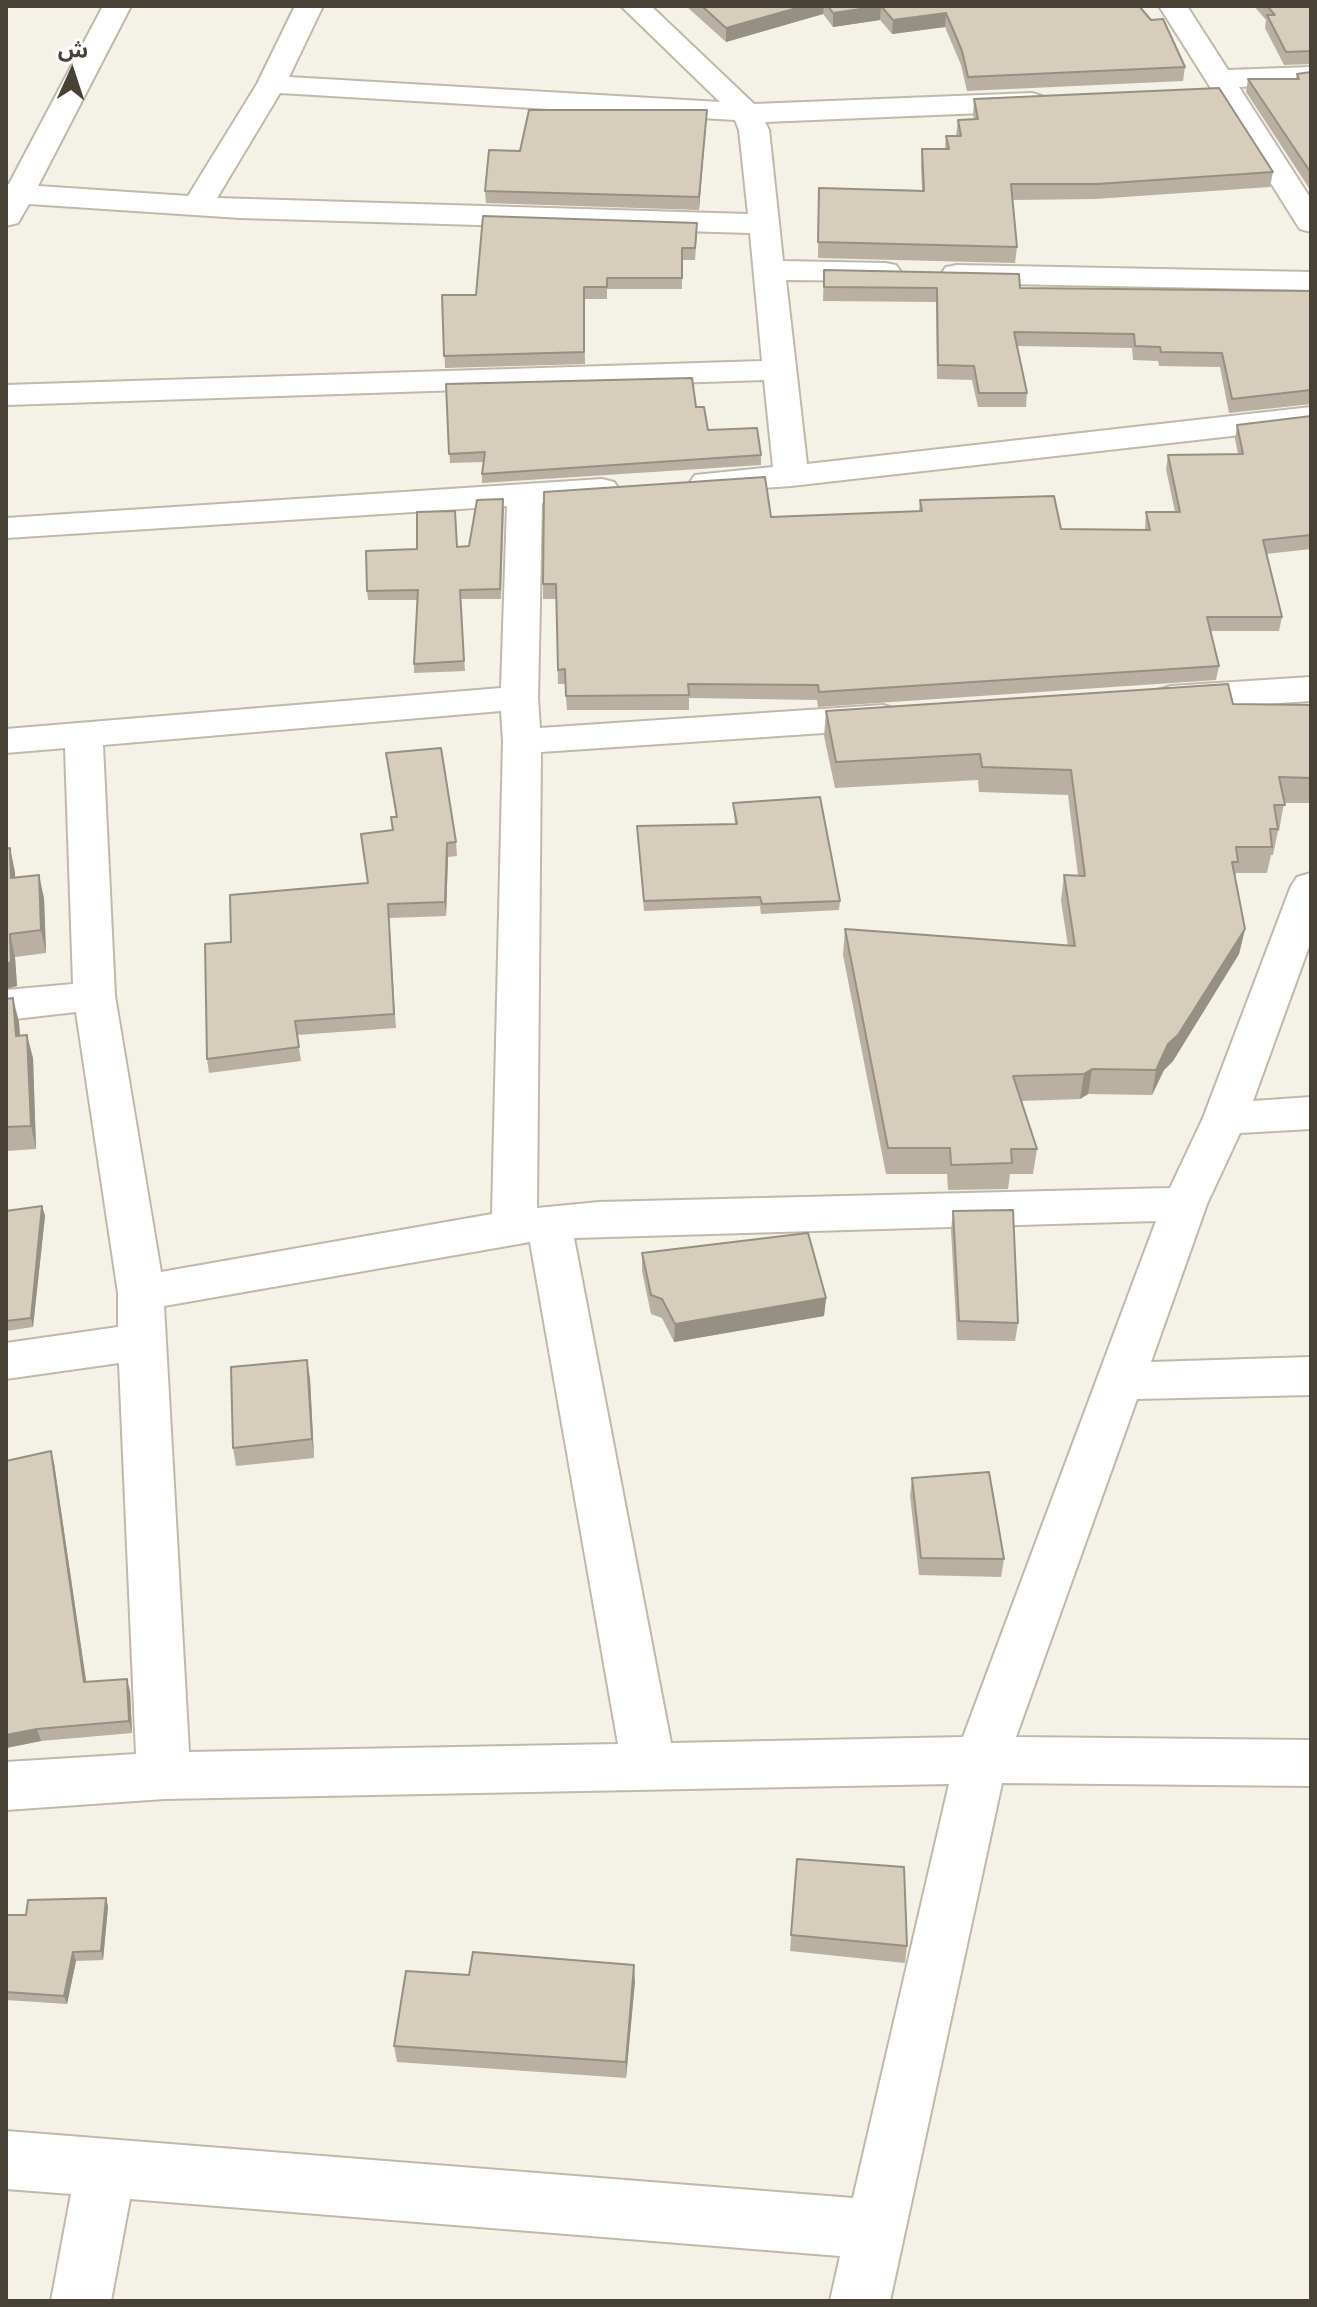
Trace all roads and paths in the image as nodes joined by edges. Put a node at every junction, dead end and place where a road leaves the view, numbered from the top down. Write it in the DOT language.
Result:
graph roads {
  1 [pos="117,6"];
  2 [pos="309,6"];
  3 [pos="635,6"];
  4 [pos="1173,6"];
  5 [pos="1311,75"];
  6 [pos="271,84"];
  7 [pos="1213,88"];
  8 [pos="1057,101"];
  9 [pos="746,113"];
  10 [pos="10,202"];
  11 [pos="197,206"];
  12 [pos="1311,223"];
  13 [pos="765,224"];
  14 [pos="771,270"];
  15 [pos="1311,281"];
  16 [pos="777,370"];
  17 [pos="6,395"];
  18 [pos="1311,417"];
  19 [pos="791,476"];
  20 [pos="681,484"];
  21 [pos="634,487"];
  22 [pos="525,495"];
  23 [pos="6,528"];
  24 [pos="1311,689"];
  25 [pos="519,698"];
  26 [pos="1137,701"];
  27 [pos="917,715"];
  28 [pos="84,736"];
  29 [pos="6,741"];
  30 [pos="522,741"];
  31 [pos="1311,886"];
  32 [pos="94,996"];
  33 [pos="6,1005"];
  34 [pos="1311,1113"];
  35 [pos="1225,1118"];
  36 [pos="1185,1204"];
  37 [pos="531,1225"];
  38 [pos="141,1293"];
  39 [pos="141,1342"];
  40 [pos="6,1361"];
  41 [pos="1311,1376"];
  42 [pos="1120,1381"];
  43 [pos="981,1760"];
  44 [pos="1311,1763"];
  45 [pos="649,1768"];
  46 [pos="164,1776"];
  47 [pos="6,1786"];
  48 [pos="6,2160"];
  49 [pos="106,2167"];
  50 [pos="878,2230"];
  51 [pos="81,2301"];
  52 [pos="860,2301"];
  1 -- 10 [label="street"];
  2 -- 6 [label="street"];
  3 -- 9 [label="street"];
  4 -- 7 [label="street"];
  5 -- 7 [label="street"];
  6 -- 9 [label="street"];
  6 -- 11 [label="street"];
  7 -- 12 [label="street"];
  8 -- 9 [label="street"];
  9 -- 13 [label="street"];
  10 -- 11 [label="street"];
  11 -- 13 [label="street"];
  13 -- 14 [label="street"];
  14 -- 15 [label="street"];
  14 -- 16 [label="street"];
  16 -- 17 [label="street"];
  16 -- 19 [label="street"];
  18 -- 19 [label="street"];
  19 -- 20 [label="street"];
  21 -- 22 [label="street"];
  22 -- 23 [label="street"];
  22 -- 25 [label="street"];
  24 -- 26 [label="street"];
  25 -- 28 [label="street"];
  25 -- 30 [label="street"];
  27 -- 30 [label="street"];
  28 -- 29 [label="street"];
  28 -- 32 [label="street"];
  30 -- 37 [label="street"];
  31 -- 35 [label="street"];
  32 -- 33 [label="street"];
  32 -- 38 [label="street"];
  34 -- 35 [label="street"];
  35 -- 36 [label="street"];
  36 -- 37 [label="street"];
  36 -- 42 [label="street"];
  37 -- 38 [label="street"];
  37 -- 45 [label="street"];
  38 -- 39 [label="street"];
  39 -- 40 [label="street"];
  39 -- 46 [label="street"];
  41 -- 42 [label="street"];
  42 -- 43 [label="street"];
  43 -- 44 [label="street"];
  43 -- 45 [label="street"];
  43 -- 50 [label="street"];
  45 -- 46 [label="street"];
  46 -- 47 [label="street"];
  48 -- 49 [label="street"];
  49 -- 50 [label="street"];
  49 -- 51 [label="street"];
  50 -- 52 [label="street"];
}
